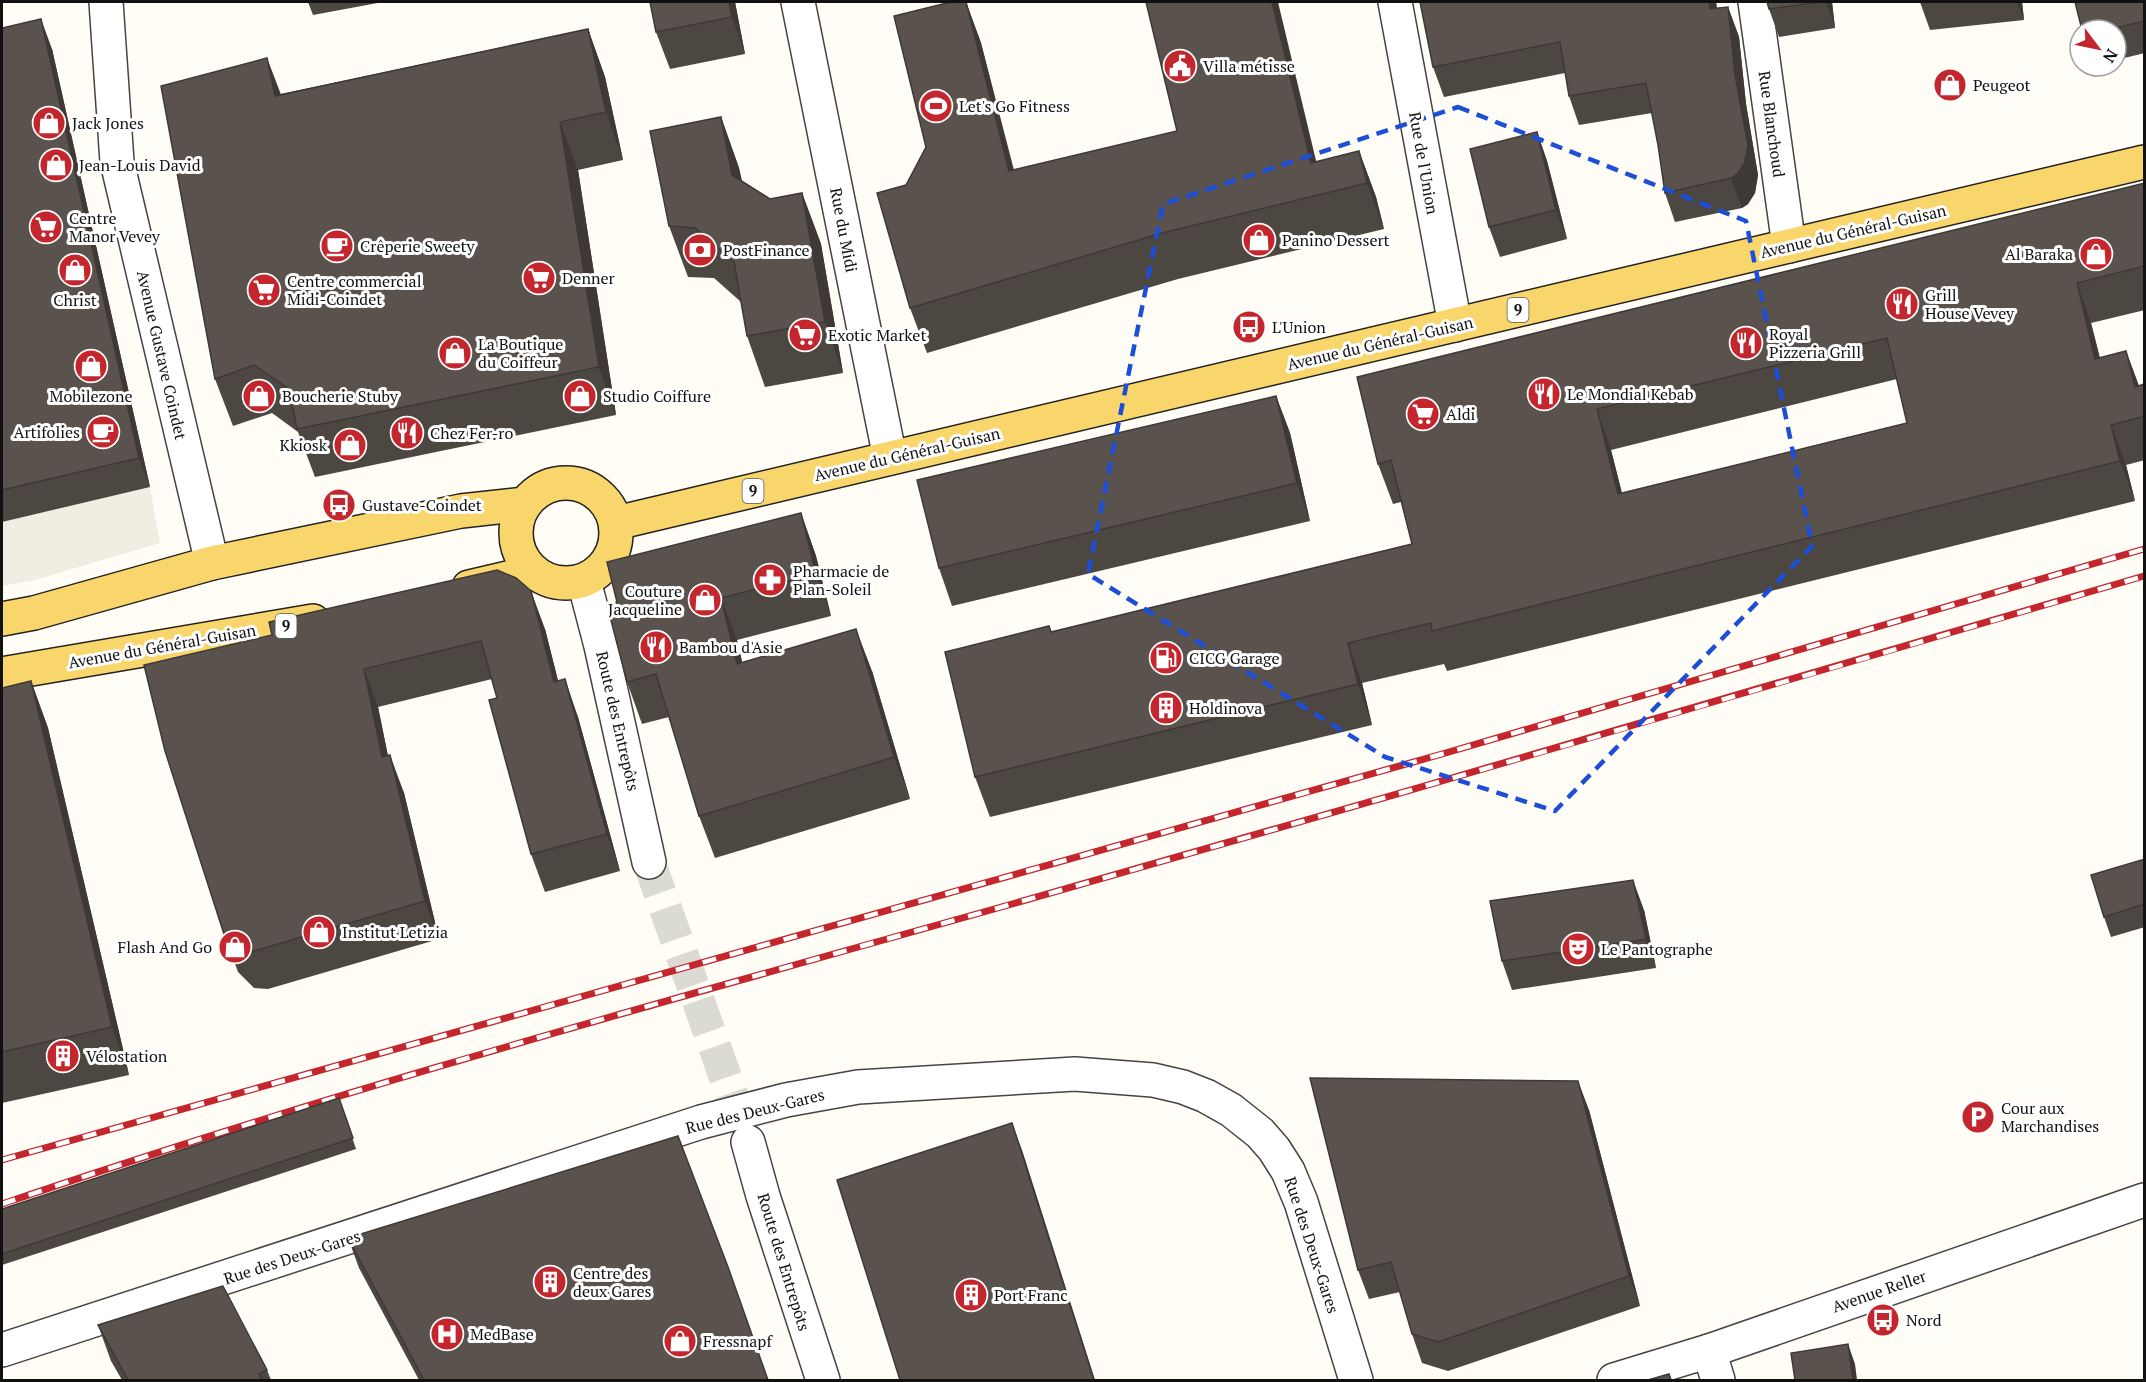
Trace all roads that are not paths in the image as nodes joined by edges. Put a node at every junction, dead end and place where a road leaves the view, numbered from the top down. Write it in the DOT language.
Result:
graph roads {
  1 [pos="106,2"];
  2 [pos="798,2"];
  3 [pos="1395,2"];
  4 [pos="1755,2"];
  5 [pos="2145,162"];
  6 [pos="1789,246"];
  7 [pos="1455,325"];
  8 [pos="890,458"];
  9 [pos="525,504"];
  10 [pos="616,523"];
  11 [pos="212,563"];
  12 [pos="534,572"];
  13 [pos="584,581"];
  14 [pos="441,592"];
  15 [pos="336,615"];
  16 [pos="2,619"];
  17 [pos="2,674"];
  18 [pos="649,862"];
  19 [pos="748,1142"];
  20 [pos="2145,1200"];
  21 [pos="2,1350"];
  22 [pos="1713,1366"];
  23 [pos="823,1380"];
  24 [pos="1356,1380"];
  25 [pos="1614,1380"];
  1 -- 11 [label="street, Avenue Gustave Coindet"];
  2 -- 8 [label="street, Rue du Midi"];
  3 -- 7 [label="street, Rue de l'Union"];
  4 -- 6 [label="street, Rue Blanchoud"];
  5 -- 6 [label="main road, Avenue du Général-Guisan / 9"];
  6 -- 7 [label="main road, Avenue du Général-Guisan / 9"];
  7 -- 8 [label="main road, Avenue du Général-Guisan / 9"];
  8 -- 10 [label="main road, Avenue du Général-Guisan / 9"];
  9 -- 10 [label="main road"];
  9 -- 11 [label="main road"];
  9 -- 12 [label="main road"];
  10 -- 13 [label="main road"];
  11 -- 16 [label="main road"];
  12 -- 13 [label="main road"];
  12 -- 14 [label="main road"];
  13 -- 18 [label="street, Route des Entrepôts"];
  15 -- 17 [label="main road, Avenue du Général-Guisan / 9"];
  19 -- 23 [label="street, Route des Entrepôts"];
  20 -- 22 [label="street, Avenue Reller"];
  21 -- 24 [label="street, Rue des Deux-Gares"];
  22 -- 25 [label="street, Avenue Reller"];
}
